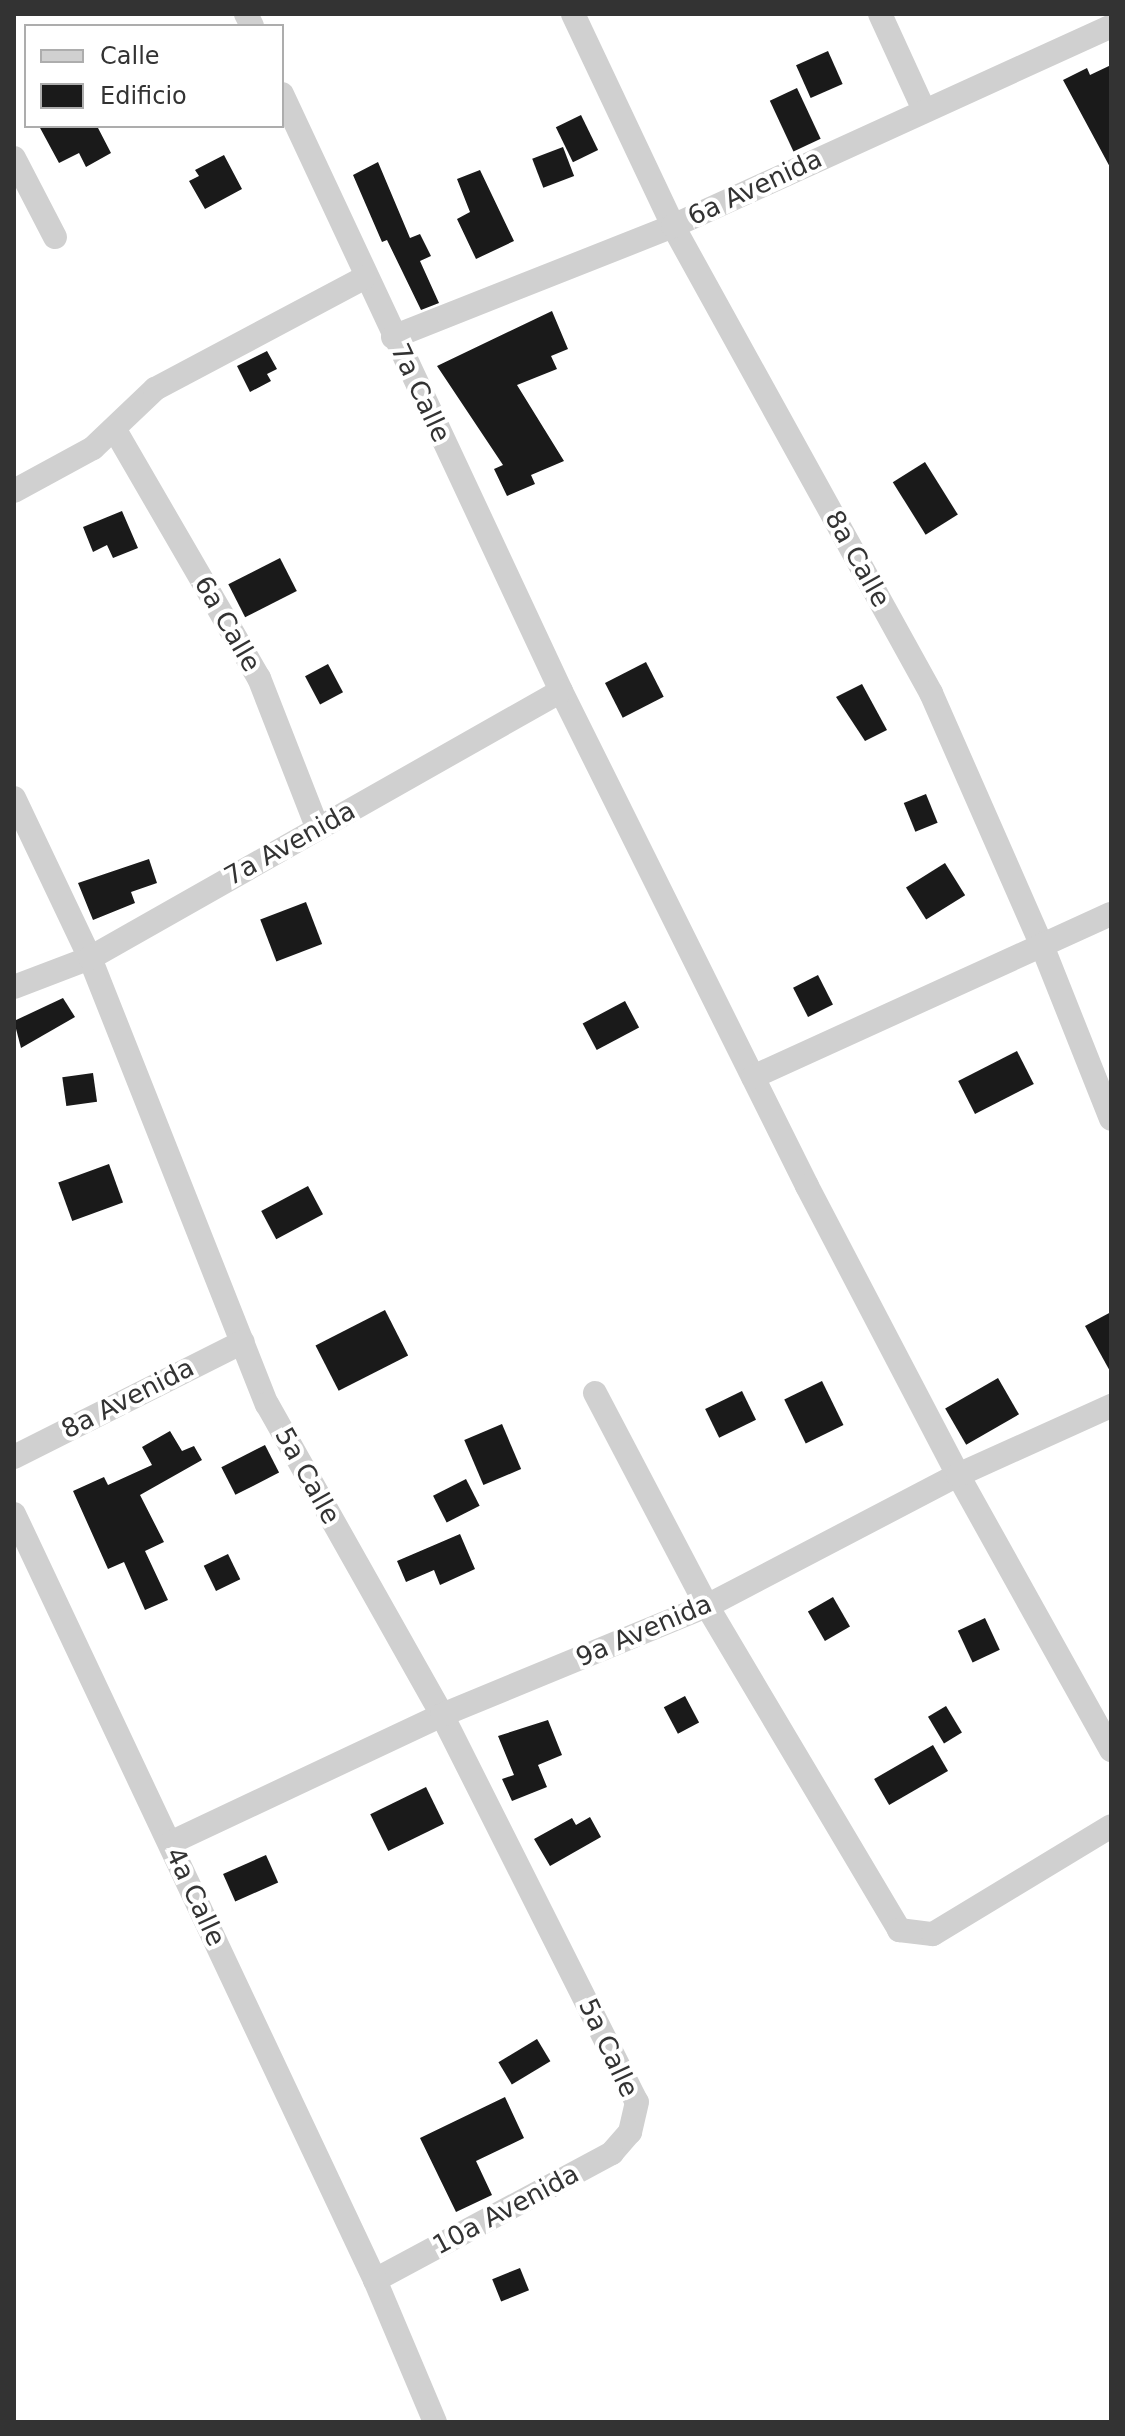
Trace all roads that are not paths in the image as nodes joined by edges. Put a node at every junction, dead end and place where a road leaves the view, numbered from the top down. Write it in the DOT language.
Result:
graph roads {
  1 [pos="573,14"];
  2 [pos="880,14"];
  3 [pos="1111,26"];
  4 [pos="284,98"];
  5 [pos="924,110"];
  6 [pos="14,158"];
  7 [pos="673,226"];
  8 [pos="55,237"];
  9 [pos="364,278"];
  10 [pos="393,337"];
  11 [pos="115,430"];
  12 [pos="14,491"];
  13 [pos="561,691"];
  14 [pos="14,798"];
  15 [pos="318,829"];
  16 [pos="1111,914"];
  17 [pos="1041,943"];
  18 [pos="90,958"];
  19 [pos="14,987"];
  20 [pos="753,1077"];
  21 [pos="1111,1119"];
  22 [pos="243,1342"];
  23 [pos="595,1393"];
  24 [pos="1111,1406"];
  25 [pos="14,1457"];
  26 [pos="958,1475"];
  27 [pos="14,1514"];
  28 [pos="707,1606"];
  29 [pos="442,1715"];
  30 [pos="1111,1750"];
  31 [pos="1111,1826"];
  32 [pos="170,1843"];
  33 [pos="630,2132"];
  34 [pos="375,2280"];
  35 [pos="435,2422"];
  1 -- 7 [label="street, 8a Calle"];
  2 -- 5 [label="street"];
  3 -- 5 [label="street, 6a Avenida"];
  4 -- 9 [label="street, 7a Calle"];
  5 -- 7 [label="street, 6a Avenida"];
  6 -- 8 [label="street"];
  7 -- 10 [label="street, 6a Avenida"];
  7 -- 17 [label="street, 8a Calle"];
  9 -- 10 [label="street, 7a Calle"];
  9 -- 11 [label="street"];
  10 -- 13 [label="street, 7a Calle"];
  11 -- 12 [label="street"];
  11 -- 15 [label="street, 6a Calle"];
  13 -- 15 [label="street, 7a Avenida"];
  13 -- 20 [label="street, 7a Calle"];
  14 -- 18 [label="street, 5a Calle"];
  15 -- 18 [label="street, 7a Avenida"];
  16 -- 17 [label="street"];
  17 -- 20 [label="street"];
  17 -- 21 [label="street, 8a Calle"];
  18 -- 19 [label="street, 7a Avenida"];
  18 -- 22 [label="street, 5a Calle"];
  20 -- 26 [label="street, 7a Calle"];
  22 -- 25 [label="street, 8a Avenida"];
  22 -- 29 [label="street, 5a Calle"];
  23 -- 28 [label="street"];
  24 -- 26 [label="street, 9a Avenida"];
  26 -- 28 [label="street, 9a Avenida"];
  26 -- 30 [label="street, 7a Calle"];
  27 -- 32 [label="street, 4a Calle"];
  28 -- 29 [label="street, 9a Avenida"];
  28 -- 31 [label="street"];
  29 -- 32 [label="street, 9a Avenida"];
  29 -- 33 [label="street, 5a Calle"];
  32 -- 34 [label="street, 4a Calle"];
  33 -- 34 [label="street, 10a Avenida"];
  34 -- 35 [label="street, 4a Calle"];
}
